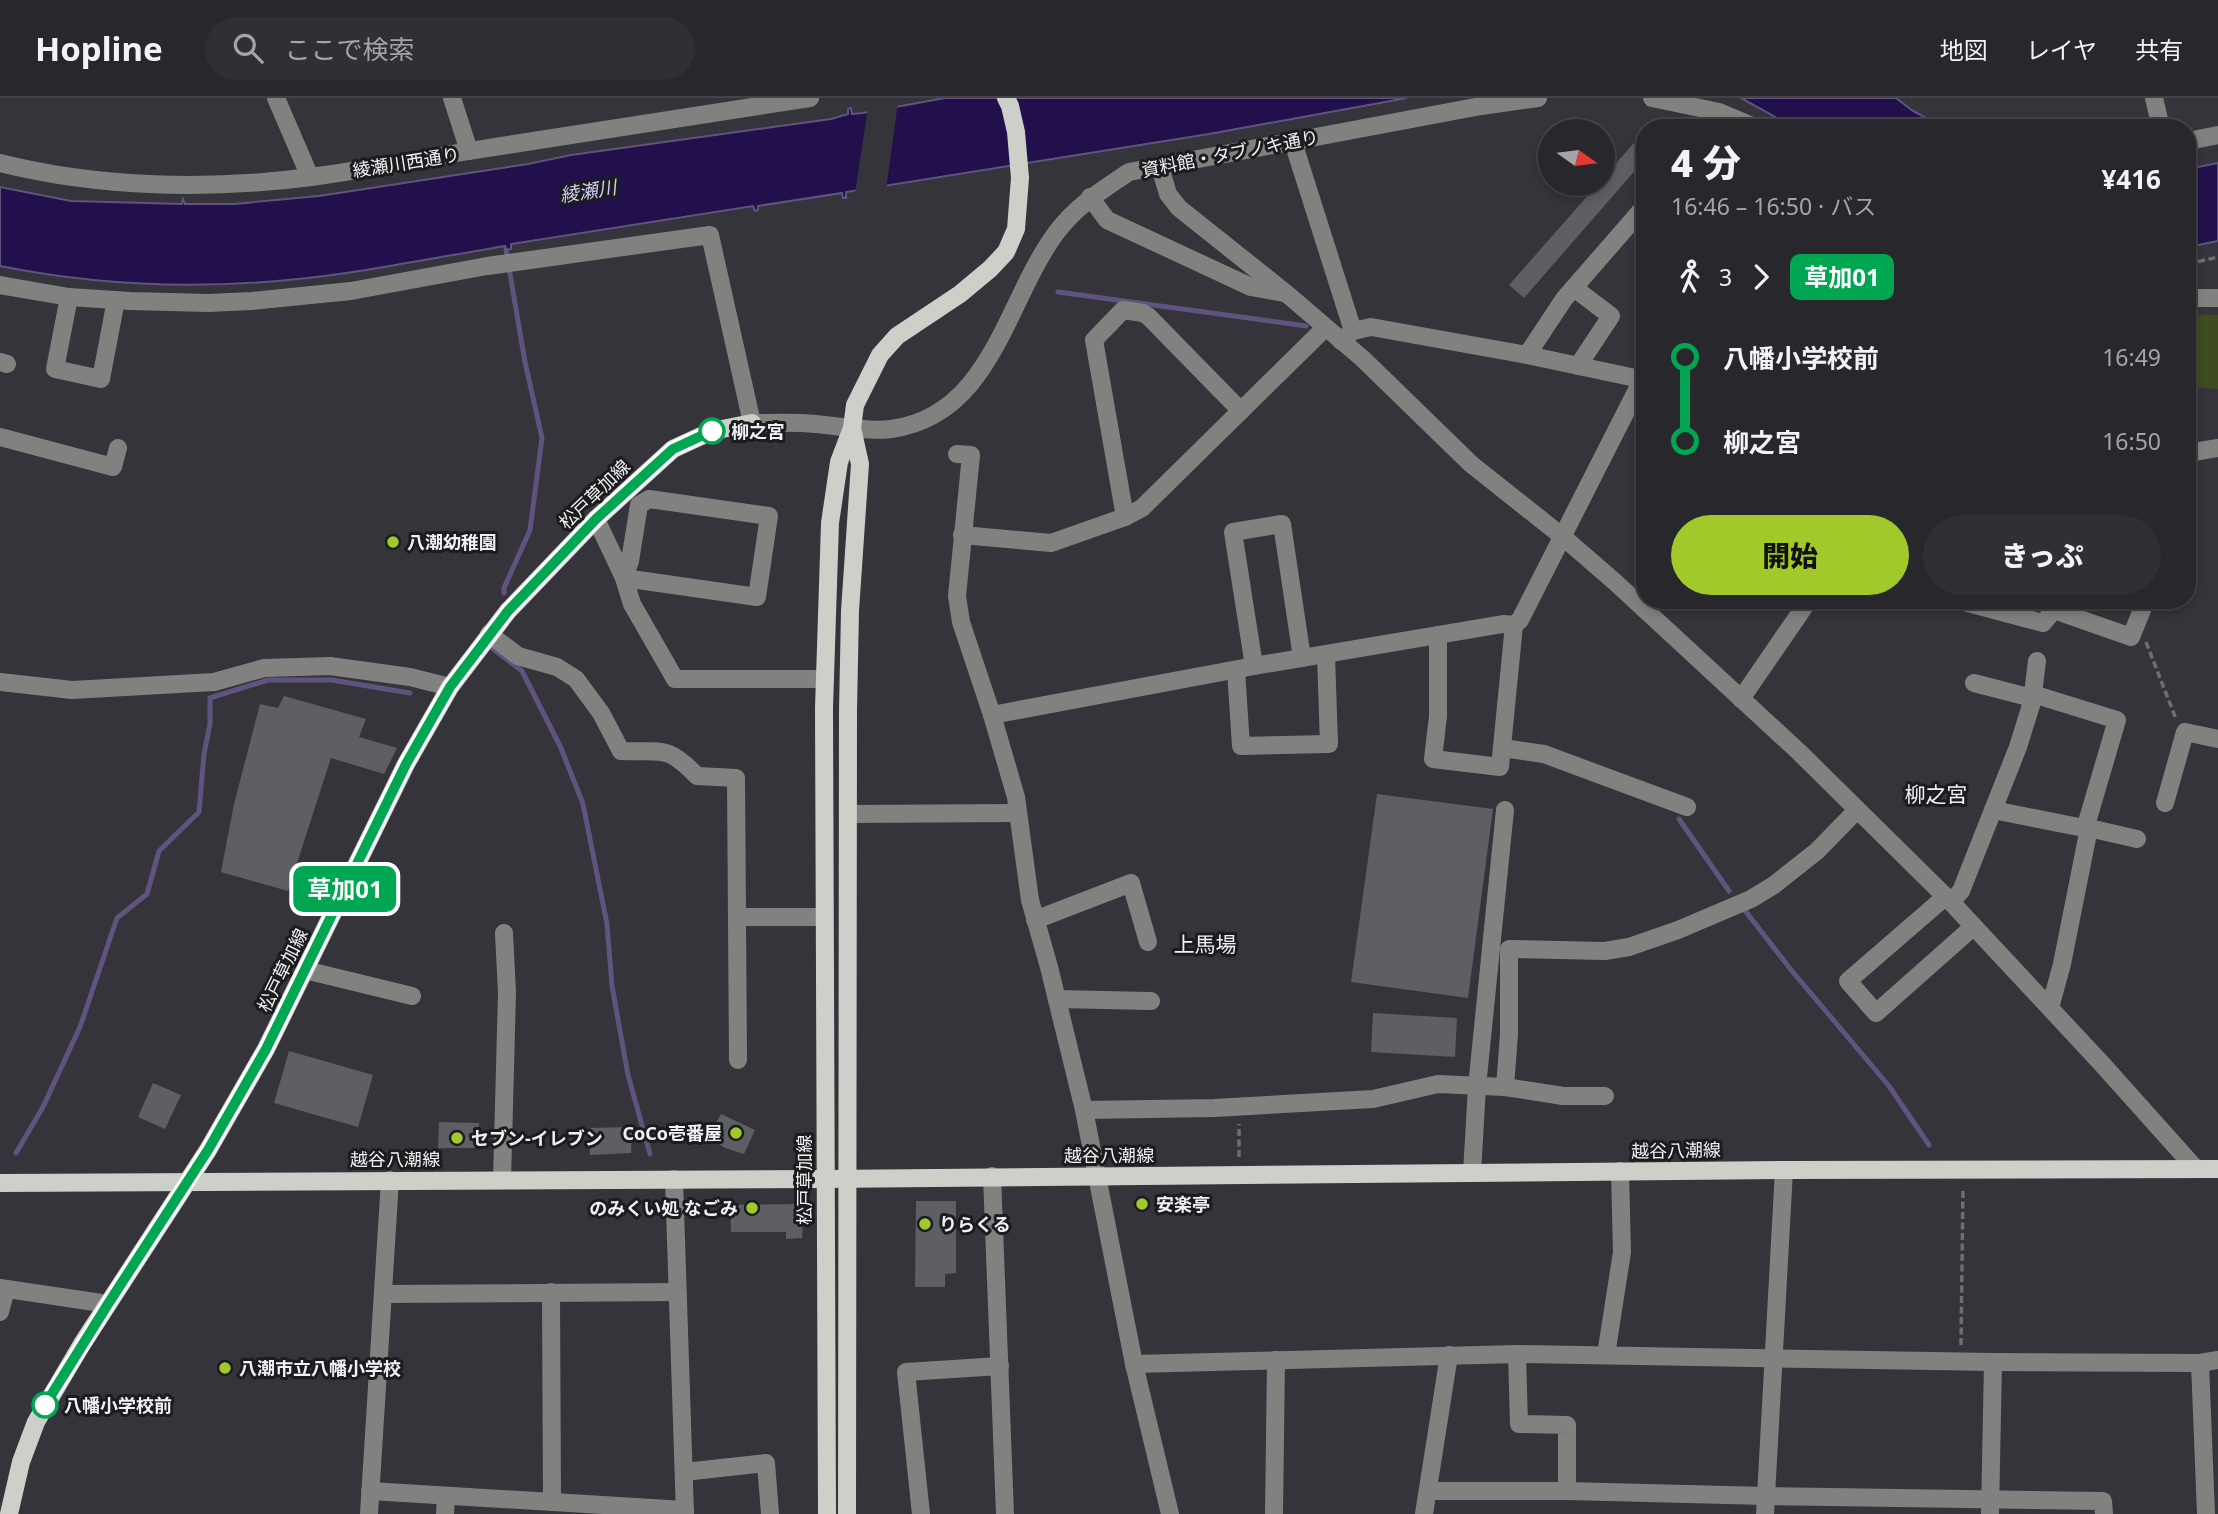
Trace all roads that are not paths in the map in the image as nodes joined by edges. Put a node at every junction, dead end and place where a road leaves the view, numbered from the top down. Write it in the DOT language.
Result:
graph roads {
  1 [pos="276,98"];
  2 [pos="452,98"];
  3 [pos="810,98"];
  4 [pos="1006,98"];
  5 [pos="1538,98"];
  6 [pos="1652,98"];
  7 [pos="2154,98"];
  8 [pos="1736,119"];
  9 [pos="2159,119"];
  10 [pos="2218,135"];
  11 [pos="2196,139"];
  12 [pos="1293,142"];
  13 [pos="469,151"];
  14 [pos="0,163"];
  15 [pos="1160,167"];
  16 [pos="310,177"];
  17 [pos="1090,197"];
  18 [pos="1636,216"];
  19 [pos="0,285"];
  20 [pos="1574,288"];
  21 [pos="1287,294"];
  22 [pos="69,297"];
  23 [pos="2196,298"];
  24 [pos="2218,298"];
  25 [pos="116,300"];
  26 [pos="1325,328"];
  27 [pos="1347,336"];
  28 [pos="1527,355"];
  29 [pos="1578,366"];
  30 [pos="1636,378"];
  31 [pos="1636,396"];
  32 [pos="1241,411"];
  33 [pos="752,423"];
  34 [pos="852,428"];
  35 [pos="0,437"];
  36 [pos="117,447"];
  37 [pos="2218,448"];
  38 [pos="2196,452"];
  39 [pos="957,454"];
  40 [pos="1125,517"];
  41 [pos="596,519"];
  42 [pos="962,535"];
  43 [pos="1563,537"];
  44 [pos="624,578"];
  45 [pos="1636,603"];
  46 [pos="1642,609"];
  47 [pos="1802,609"];
  48 [pos="1991,609"];
  49 [pos="2142,609"];
  50 [pos="1514,625"];
  51 [pos="489,634"];
  52 [pos="1438,635"];
  53 [pos="1326,655"];
  54 [pos="1302,658"];
  55 [pos="2037,661"];
  56 [pos="1254,666"];
  57 [pos="1236,670"];
  58 [pos="825,679"];
  59 [pos="0,682"];
  60 [pos="1974,683"];
  61 [pos="450,687"];
  62 [pos="2033,696"];
  63 [pos="1741,699"];
  64 [pos="992,715"];
  65 [pos="2218,739"];
  66 [pos="1502,748"];
  67 [pos="2165,803"];
  68 [pos="1687,807"];
  69 [pos="1505,810"];
  70 [pos="1857,810"];
  71 [pos="1993,810"];
  72 [pos="1018,813"];
  73 [pos="848,814"];
  74 [pos="2087,829"];
  75 [pos="2137,839"];
  76 [pos="1948,900"];
  77 [pos="737,917"];
  78 [pos="824,917"];
  79 [pos="1035,920"];
  80 [pos="1973,927"];
  81 [pos="504,933"];
  82 [pos="1147,942"];
  83 [pos="305,970"];
  84 [pos="412,996"];
  85 [pos="1057,999"];
  86 [pos="1151,1001"];
  87 [pos="2050,1008"];
  88 [pos="738,1060"];
  89 [pos="1477,1087"];
  90 [pos="1505,1087"];
  91 [pos="1605,1096"];
  92 [pos="1084,1110"];
  93 [pos="2196,1169"];
  94 [pos="2218,1169"];
  95 [pos="1784,1170"];
  96 [pos="1620,1171"];
  97 [pos="1472,1172"];
  98 [pos="992,1176"];
  99 [pos="1096,1176"];
  100 [pos="674,1179"];
  101 [pos="825,1179"];
  102 [pos="847,1179"];
  103 [pos="390,1180"];
  104 [pos="502,1180"];
  105 [pos="187,1181"];
  106 [pos="0,1184"];
  107 [pos="3,1288"];
  108 [pos="551,1292"];
  109 [pos="677,1292"];
  110 [pos="384,1294"];
  111 [pos="108,1304"];
  112 [pos="0,1312"];
  113 [pos="1517,1354"];
  114 [pos="1449,1355"];
  115 [pos="1606,1355"];
  116 [pos="1774,1359"];
  117 [pos="1276,1360"];
  118 [pos="2218,1360"];
  119 [pos="1993,1362"];
  120 [pos="2200,1363"];
  121 [pos="1134,1364"];
  122 [pos="1000,1366"];
  123 [pos="684,1472"];
  124 [pos="370,1491"];
  125 [pos="1428,1491"];
  126 [pos="1567,1491"];
  127 [pos="552,1502"];
  128 [pos="445,1505"];
  129 [pos="1765,1505"];
  130 [pos="1902,1505"];
  131 [pos="1990,1506"];
  132 [pos="512,1507"];
  133 [pos="685,1512"];
  134 [pos="9,1514"];
  135 [pos="369,1514"];
  136 [pos="770,1514"];
  137 [pos="827,1514"];
  138 [pos="847,1514"];
  139 [pos="921,1514"];
  140 [pos="1005,1514"];
  141 [pos="1170,1514"];
  142 [pos="1274,1514"];
  143 [pos="1424,1514"];
  144 [pos="2104,1514"];
  145 [pos="2206,1514"];
  1 -- 16 [label="street"];
  2 -- 13 [label="street"];
  3 -- 13 [label="street, 綾瀬川西通り"];
  4 -- 34 [label="main road, 松戸草加線"];
  5 -- 12 [label="street, 資料館・タブノキ通り"];
  6 -- 8 [label="street"];
  7 -- 9 [label="street"];
  10 -- 11 [label="street"];
  12 -- 15 [label="street, 資料館・タブノキ通り"];
  12 -- 27 [label="street"];
  13 -- 16 [label="street, 綾瀬川西通り"];
  14 -- 16 [label="street, 綾瀬川西通り"];
  15 -- 17 [label="street, 資料館・タブノキ通り"];
  15 -- 21 [label="street"];
  17 -- 21 [label="street"];
  17 -- 34 [label="street, 資料館・タブノキ通り"];
  18 -- 20 [label="street"];
  19 -- 22 [label="street"];
  20 -- 28 [label="street"];
  20 -- 29 [label="street"];
  21 -- 26 [label="street"];
  22 -- 25 [label="street"];
  22 -- 25 [label="street"];
  23 -- 24 [label="street"];
  25 -- 33 [label="street"];
  26 -- 27 [label="street"];
  26 -- 32 [label="street"];
  27 -- 28 [label="street"];
  27 -- 43 [label="street"];
  28 -- 29 [label="street"];
  29 -- 30 [label="street"];
  31 -- 43 [label="street"];
  32 -- 40 [label="street"];
  32 -- 40 [label="street"];
  33 -- 34 [label="street, 資料館・タブノキ通り"];
  33 -- 41 [label="main road, 松戸草加線"];
  34 -- 58 [label="main road, 松戸草加線"];
  34 -- 73 [label="main road, 松戸草加線"];
  35 -- 36 [label="street"];
  37 -- 38 [label="street"];
  39 -- 42 [label="street"];
  40 -- 42 [label="street"];
  41 -- 44 [label="street"];
  41 -- 51 [label="main road, 松戸草加線"];
  42 -- 64 [label="street"];
  43 -- 45 [label="street"];
  43 -- 50 [label="street"];
  44 -- 44 [label="street"];
  44 -- 58 [label="street"];
  46 -- 63 [label="street"];
  47 -- 63 [label="street"];
  48 -- 49 [label="street"];
  50 -- 52 [label="street"];
  50 -- 66 [label="street"];
  51 -- 61 [label="main road, 松戸草加線"];
  51 -- 77 [label="street"];
  52 -- 53 [label="street"];
  52 -- 66 [label="street"];
  53 -- 54 [label="street"];
  53 -- 57 [label="street"];
  54 -- 56 [label="street"];
  54 -- 56 [label="street"];
  55 -- 62 [label="street"];
  56 -- 57 [label="street"];
  57 -- 64 [label="street"];
  58 -- 78 [label="main road, 松戸草加線"];
  59 -- 61 [label="street"];
  60 -- 62 [label="street"];
  61 -- 83 [label="main road, 松戸草加線"];
  62 -- 71 [label="street"];
  62 -- 74 [label="street"];
  63 -- 70 [label="street"];
  64 -- 72 [label="street"];
  65 -- 67 [label="street"];
  66 -- 68 [label="street"];
  69 -- 89 [label="street"];
  70 -- 76 [label="street"];
  70 -- 90 [label="street"];
  71 -- 74 [label="street"];
  71 -- 76 [label="street"];
  72 -- 73 [label="street"];
  72 -- 79 [label="street"];
  73 -- 102 [label="main road, 松戸草加線"];
  74 -- 75 [label="street"];
  74 -- 87 [label="street"];
  76 -- 80 [label="street"];
  76 -- 80 [label="street"];
  77 -- 78 [label="street"];
  77 -- 88 [label="street"];
  78 -- 101 [label="main road, 松戸草加線"];
  79 -- 82 [label="street"];
  79 -- 85 [label="street"];
  80 -- 87 [label="street"];
  81 -- 104 [label="street"];
  83 -- 84 [label="street"];
  83 -- 105 [label="main road, 松戸草加線"];
  85 -- 86 [label="street"];
  85 -- 92 [label="street"];
  87 -- 93 [label="street"];
  89 -- 90 [label="street"];
  89 -- 92 [label="street"];
  89 -- 97 [label="street"];
  90 -- 91 [label="street"];
  92 -- 99 [label="street"];
  93 -- 94 [label="main road, 越谷八潮線"];
  93 -- 95 [label="main road, 越谷八潮線"];
  95 -- 96 [label="main road, 越谷八潮線"];
  95 -- 116 [label="street"];
  96 -- 97 [label="main road, 越谷八潮線"];
  96 -- 115 [label="street"];
  97 -- 99 [label="main road, 越谷八潮線"];
  98 -- 99 [label="main road, 越谷八潮線"];
  98 -- 102 [label="main road, 越谷八潮線"];
  98 -- 122 [label="street"];
  99 -- 121 [label="street"];
  100 -- 101 [label="main road, 越谷八潮線"];
  100 -- 104 [label="main road, 越谷八潮線"];
  100 -- 109 [label="street"];
  101 -- 102 [label="main road, 越谷八潮線"];
  101 -- 137 [label="main road, 松戸草加線"];
  102 -- 138 [label="main road, 松戸草加線"];
  103 -- 104 [label="main road, 越谷八潮線"];
  103 -- 105 [label="main road, 越谷八潮線"];
  103 -- 110 [label="street"];
  105 -- 106 [label="main road, 越谷八潮線"];
  105 -- 111 [label="main road, 松戸草加線"];
  107 -- 111 [label="street"];
  107 -- 112 [label="street"];
  108 -- 109 [label="street"];
  108 -- 110 [label="street"];
  108 -- 127 [label="street"];
  109 -- 123 [label="street"];
  110 -- 124 [label="street"];
  111 -- 134 [label="main road, 松戸草加線"];
  113 -- 114 [label="street"];
  113 -- 115 [label="street"];
  113 -- 126 [label="street"];
  114 -- 117 [label="street"];
  114 -- 125 [label="street"];
  115 -- 116 [label="street"];
  116 -- 119 [label="street"];
  116 -- 129 [label="street"];
  117 -- 121 [label="street"];
  117 -- 142 [label="street"];
  118 -- 120 [label="street"];
  119 -- 120 [label="street"];
  119 -- 131 [label="street"];
  120 -- 145 [label="street"];
  121 -- 141 [label="street"];
  122 -- 139 [label="street"];
  122 -- 140 [label="street"];
  123 -- 133 [label="street"];
  123 -- 136 [label="street"];
  124 -- 128 [label="street"];
  124 -- 135 [label="street"];
  125 -- 126 [label="street"];
  125 -- 143 [label="street"];
  126 -- 129 [label="street"];
  127 -- 132 [label="street"];
  127 -- 133 [label="street"];
  128 -- 132 [label="street"];
  129 -- 130 [label="street"];
  130 -- 131 [label="street"];
  131 -- 144 [label="street"];
}
